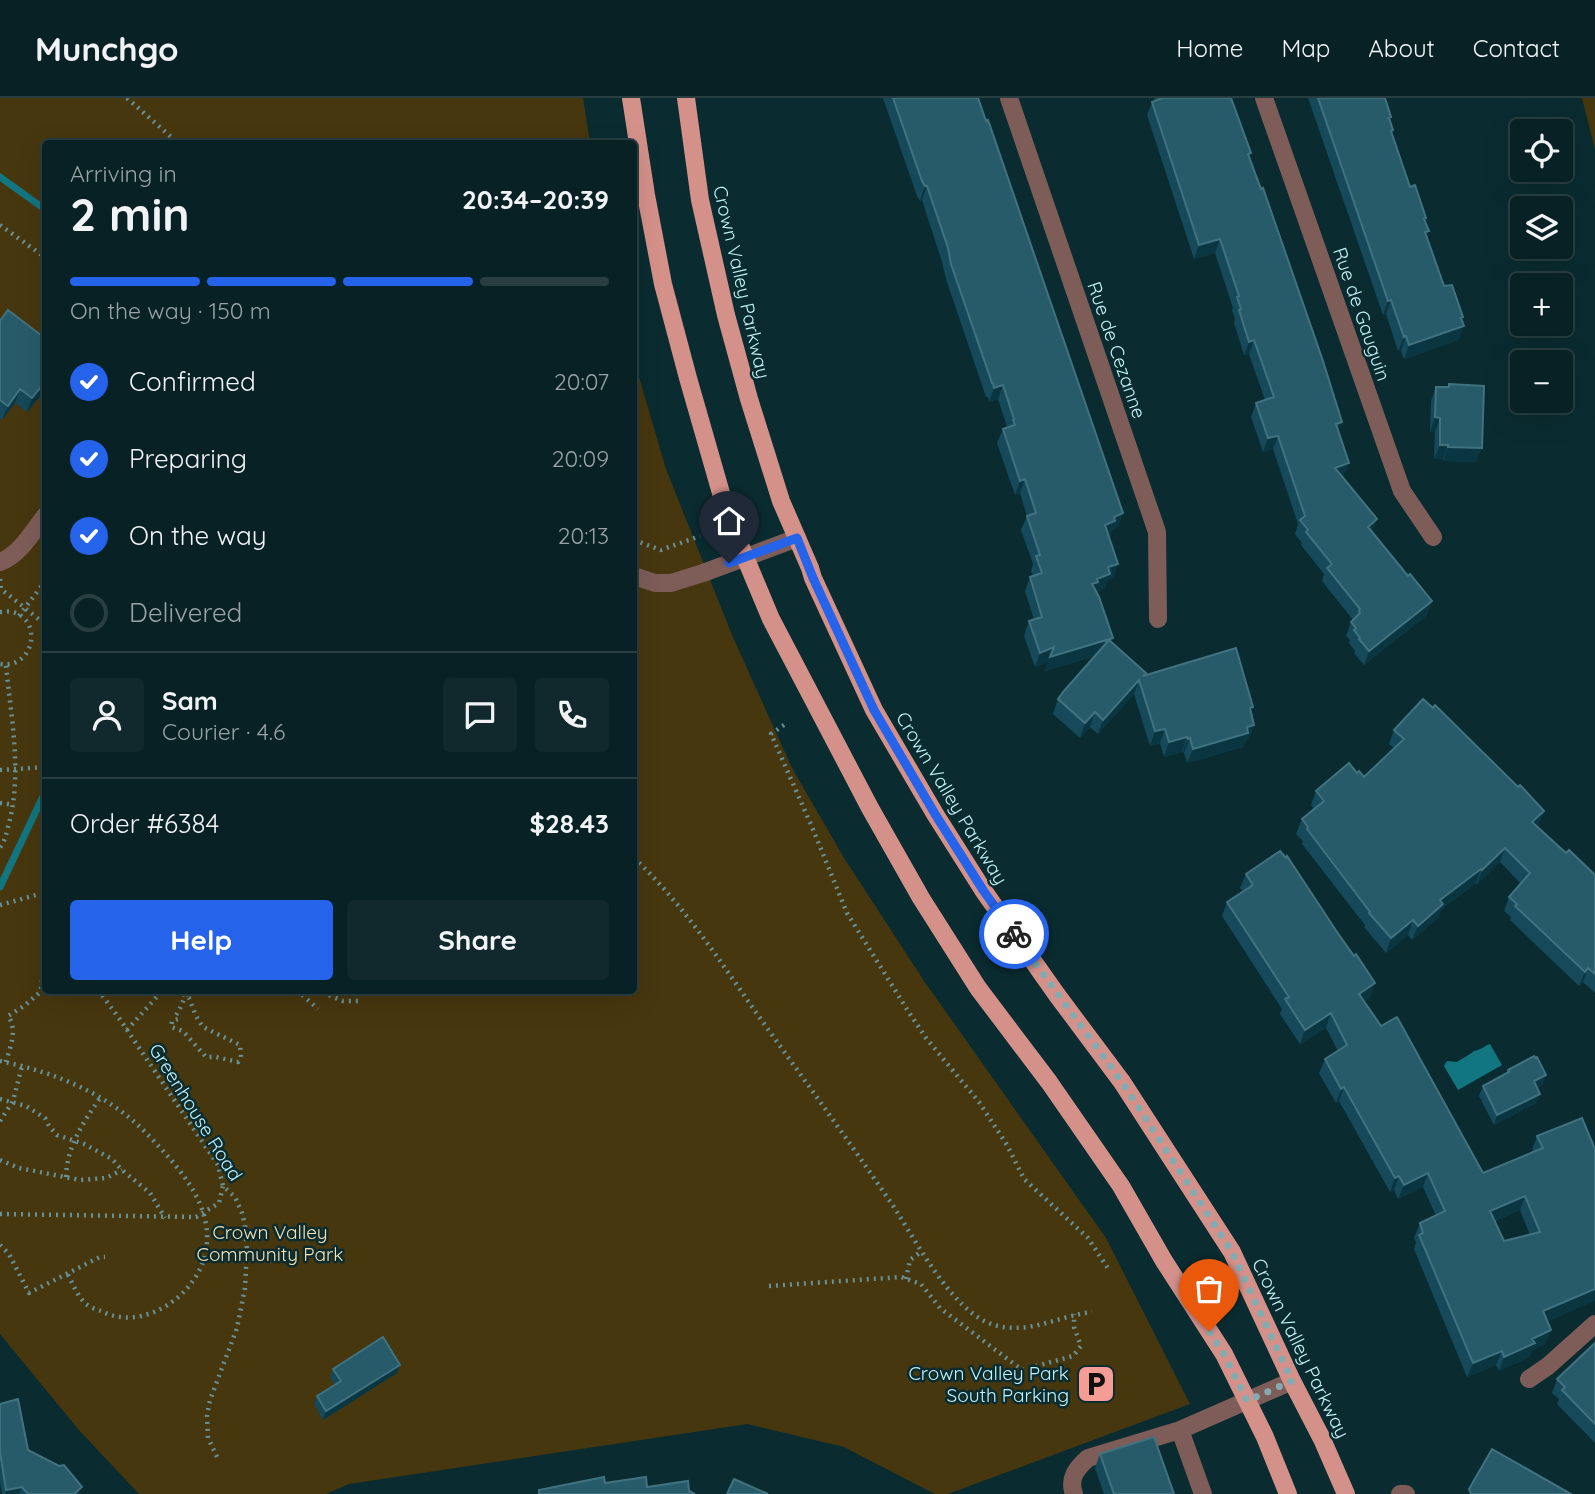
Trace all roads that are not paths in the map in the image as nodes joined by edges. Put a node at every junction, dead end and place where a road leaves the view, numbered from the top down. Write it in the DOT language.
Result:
graph roads {
  1 [pos="631,98"];
  2 [pos="686,98"];
  3 [pos="1009,98"];
  4 [pos="1264,98"];
  5 [pos="42,520"];
  6 [pos="1433,537"];
  7 [pos="797,538"];
  8 [pos="745,557"];
  9 [pos="0,562"];
  10 [pos="637,577"];
  11 [pos="1158,619"];
  12 [pos="1595,1324"];
  13 [pos="1529,1379"];
  14 [pos="1292,1381"];
  15 [pos="1247,1401"];
  16 [pos="1180,1430"];
  17 [pos="1074,1494"];
  18 [pos="1203,1494"];
  19 [pos="1288,1494"];
  20 [pos="1346,1494"];
  21 [pos="1400,1494"];
  22 [pos="1406,1494"];
  1 -- 8 [label="main road"];
  2 -- 7 [label="main road, Crown Valley Parkway"];
  3 -- 11 [label="street, Rue de Cezanne"];
  4 -- 6 [label="street, Rue de Gauguin"];
  5 -- 9 [label="street"];
  7 -- 8 [label="street"];
  7 -- 14 [label="main road, Crown Valley Parkway"];
  8 -- 10 [label="street"];
  8 -- 15 [label="main road"];
  12 -- 13 [label="street"];
  14 -- 15 [label="street"];
  14 -- 20 [label="main road, Crown Valley Parkway"];
  15 -- 16 [label="street"];
  15 -- 19 [label="main road"];
  16 -- 17 [label="street"];
  16 -- 18 [label="street"];
  21 -- 22 [label="street"];
}
